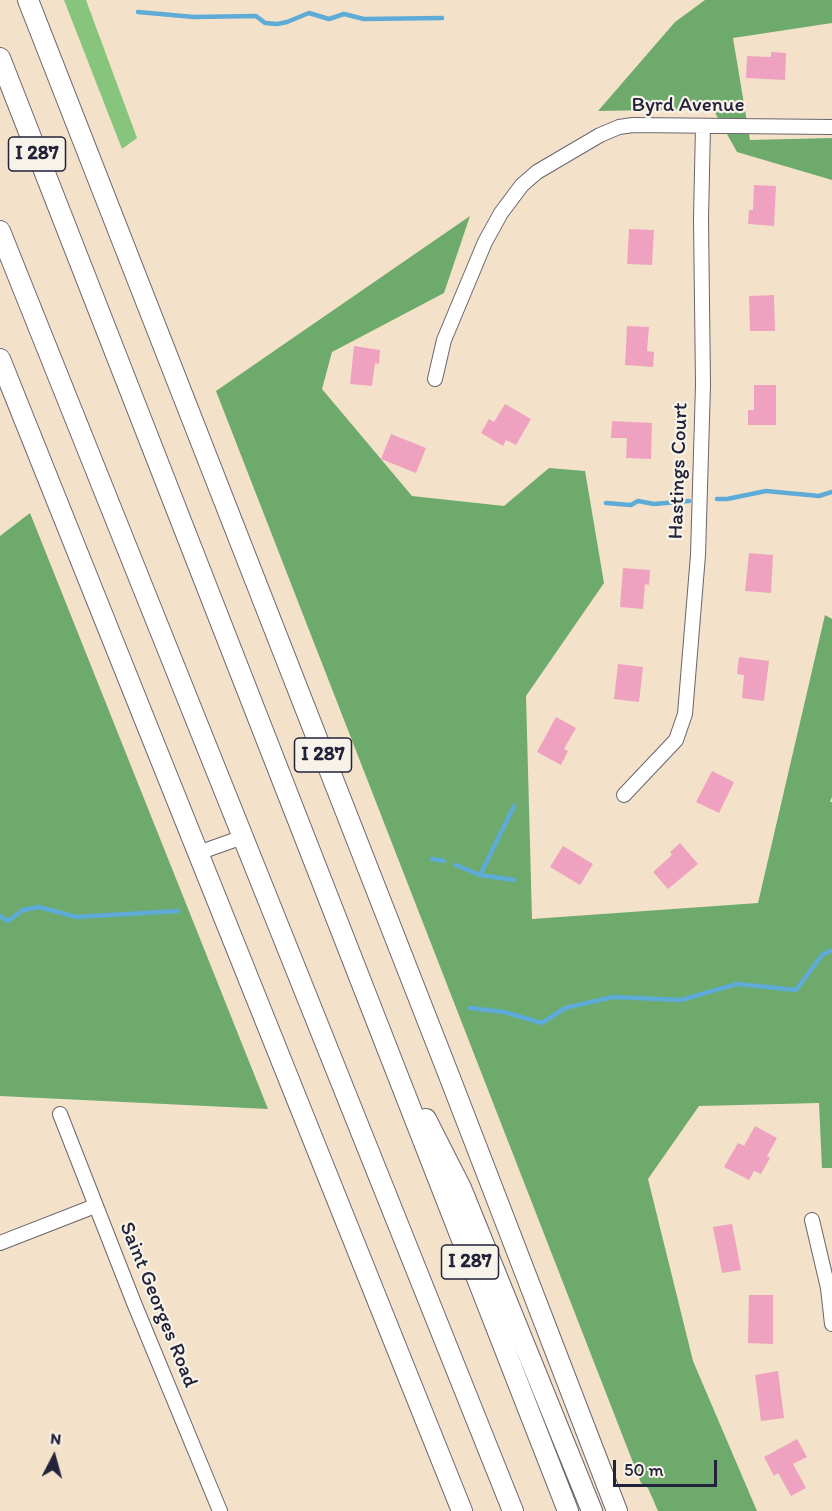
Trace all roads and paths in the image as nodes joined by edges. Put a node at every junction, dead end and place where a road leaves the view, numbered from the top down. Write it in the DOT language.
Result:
graph roads {
  1 [pos="28,0"];
  2 [pos="0,58"];
  3 [pos="703,126"];
  4 [pos="832,127"];
  5 [pos="0,231"];
  6 [pos="0,359"];
  7 [pos="435,378"];
  8 [pos="624,795"];
  9 [pos="243,837"];
  10 [pos="198,853"];
  11 [pos="373,1012"];
  12 [pos="60,1114"];
  13 [pos="95,1206"];
  14 [pos="812,1220"];
  15 [pos="0,1243"];
  16 [pos="832,1324"];
  17 [pos="220,1511"];
  18 [pos="462,1511"];
  19 [pos="513,1511"];
  20 [pos="568,1511"];
  21 [pos="592,1511"];
  22 [pos="617,1511"];
  1 -- 22 [label="highway, I 287"];
  2 -- 11 [label="highway, I 287"];
  3 -- 4 [label="street, Byrd Avenue"];
  3 -- 7 [label="street, Byrd Avenue"];
  3 -- 8 [label="street, Hastings Court"];
  5 -- 9 [label="highway, I 287"];
  6 -- 10 [label="highway"];
  9 -- 10 [label="street"];
  9 -- 19 [label="highway, I 287"];
  10 -- 18 [label="highway"];
  11 -- 20 [label="highway, I 287"];
  11 -- 21 [label="highway"];
  12 -- 13 [label="street, Saint Georges Road"];
  13 -- 15 [label="street"];
  13 -- 17 [label="street, Saint Georges Road"];
  14 -- 16 [label="street"];
}
